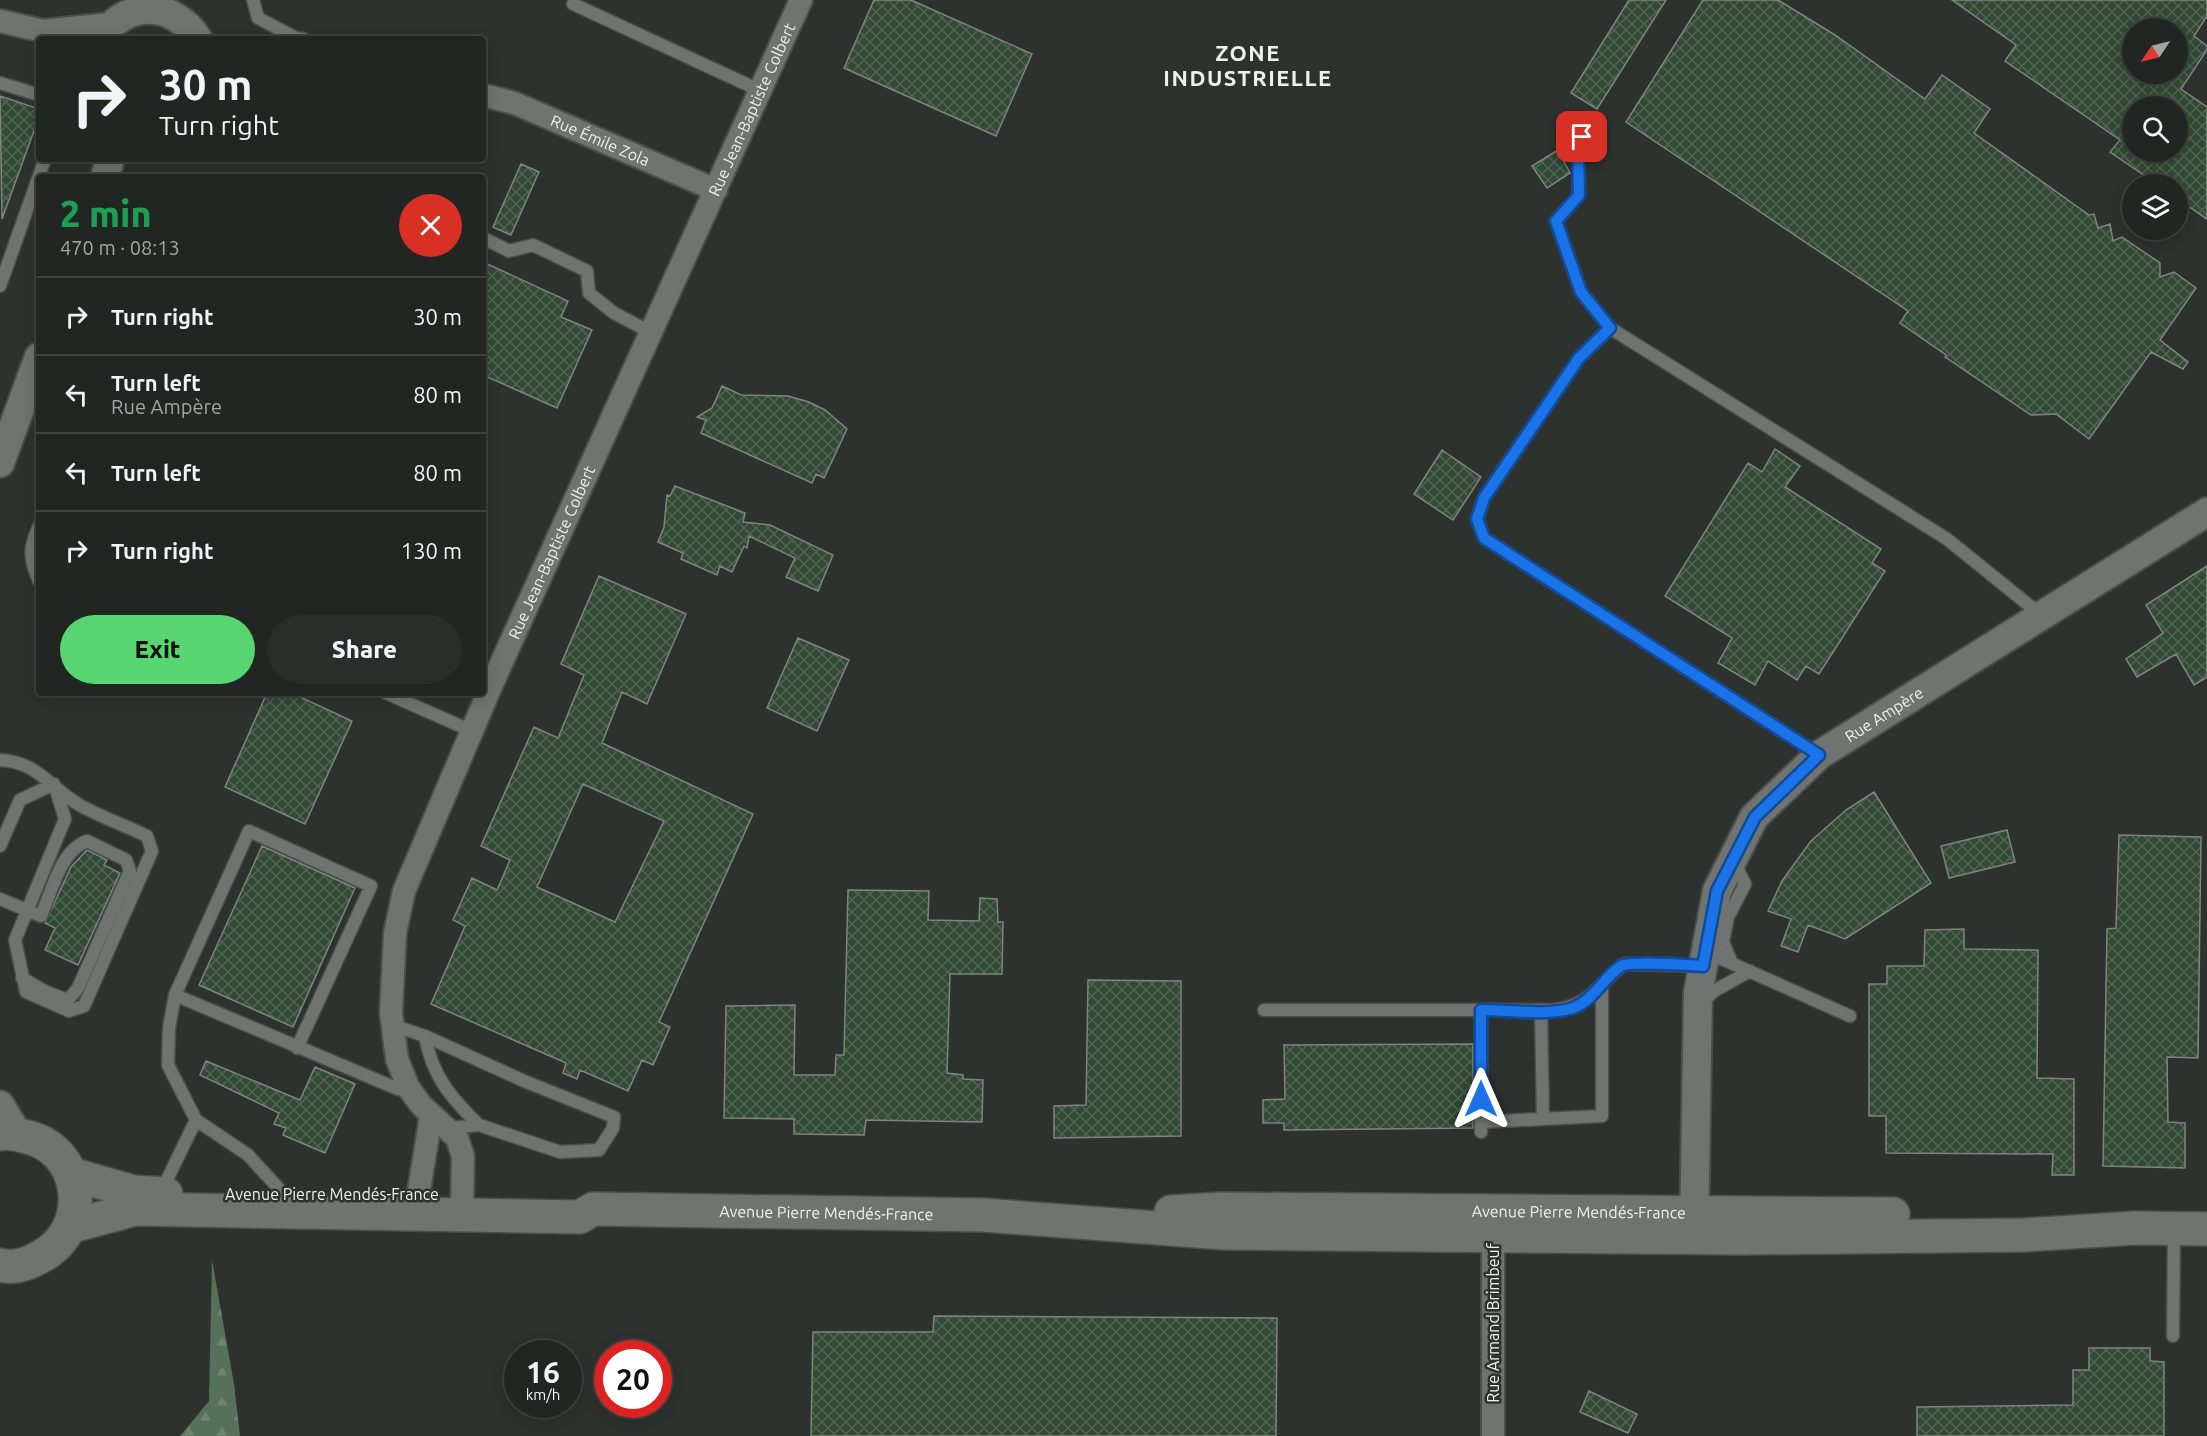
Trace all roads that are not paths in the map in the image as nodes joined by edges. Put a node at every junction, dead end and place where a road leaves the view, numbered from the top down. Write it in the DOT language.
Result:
graph roads {
  1 [pos="253,0"];
  2 [pos="801,0"];
  3 [pos="147,3"];
  4 [pos="573,4"];
  5 [pos="0,21"];
  6 [pos="193,21"];
  7 [pos="104,32"];
  8 [pos="49,35"];
  9 [pos="292,36"];
  10 [pos="0,83"];
  11 [pos="761,91"];
  12 [pos="36,94"];
  13 [pos="486,96"];
  14 [pos="1588,128"];
  15 [pos="36,184"];
  16 [pos="716,190"];
  17 [pos="486,240"];
  18 [pos="0,286"];
  19 [pos="1610,328"];
  20 [pos="652,333"];
  21 [pos="36,370"];
  22 [pos="1,458"];
  23 [pos="2207,512"];
  24 [pos="36,533"];
  25 [pos="36,568"];
  26 [pos="2041,615"];
  27 [pos="487,684"];
  28 [pos="484,696"];
  29 [pos="412,698"];
  30 [pos="474,732"];
  31 [pos="1819,755"];
  32 [pos="0,760"];
  33 [pos="54,784"];
  34 [pos="0,846"];
  35 [pos="1733,861"];
  36 [pos="0,899"];
  37 [pos="27,909"];
  38 [pos="1704,959"];
  39 [pos="1732,963"];
  40 [pos="1750,971"];
  41 [pos="22,978"];
  42 [pos="1602,984"];
  43 [pos="175,995"];
  44 [pos="1698,1007"];
  45 [pos="1264,1010"];
  46 [pos="1481,1010"];
  47 [pos="1541,1011"];
  48 [pos="1851,1016"];
  49 [pos="392,1025"];
  50 [pos="425,1036"];
  51 [pos="297,1048"];
  52 [pos="408,1087"];
  53 [pos="0,1105"];
  54 [pos="1543,1119"];
  55 [pos="196,1120"];
  56 [pos="440,1122"];
  57 [pos="478,1125"];
  58 [pos="9,1135"];
  59 [pos="70,1174"];
  60 [pos="282,1192"];
  61 [pos="159,1194"];
  62 [pos="462,1204"];
  63 [pos="418,1205"];
  64 [pos="1493,1223"];
  65 [pos="1702,1224"];
  66 [pos="72,1226"];
  67 [pos="2174,1228"];
  68 [pos="2207,1229"];
  69 [pos="0,1265"];
  70 [pos="2173,1336"];
  71 [pos="1492,1436"];
  1 -- 9 [label="lane"];
  2 -- 11 [label="street, Rue Jean-Baptiste Colbert"];
  3 -- 6 [label="street"];
  3 -- 7 [label="street"];
  4 -- 11 [label="lane"];
  5 -- 8 [label="street"];
  7 -- 8 [label="street"];
  10 -- 12 [label="lane"];
  11 -- 16 [label="street, Rue Jean-Baptiste Colbert"];
  13 -- 16 [label="street, Rue Émile Zola"];
  14 -- 19 [label="lane"];
  15 -- 18 [label="lane"];
  16 -- 20 [label="street, Rue Jean-Baptiste Colbert"];
  17 -- 20 [label="lane"];
  19 -- 26 [label="lane"];
  19 -- 31 [label="lane"];
  20 -- 27 [label="street, Rue Jean-Baptiste Colbert"];
  21 -- 22 [label="street"];
  23 -- 26 [label="street, Rue Ampère"];
  24 -- 25 [label="lane"];
  26 -- 31 [label="street, Rue Ampère"];
  28 -- 30 [label="street, Rue Jean-Baptiste Colbert"];
  29 -- 30 [label="lane"];
  30 -- 49 [label="street, Rue Jean-Baptiste Colbert"];
  31 -- 35 [label="street, Rue Ampère"];
  32 -- 33 [label="lane"];
  33 -- 34 [label="lane"];
  33 -- 37 [label="lane"];
  33 -- 41 [label="lane"];
  35 -- 38 [label="street, Rue Ampère"];
  35 -- 39 [label="lane"];
  36 -- 37 [label="lane"];
  37 -- 41 [label="lane"];
  37 -- 41 [label="lane"];
  38 -- 39 [label="lane"];
  38 -- 42 [label="lane"];
  38 -- 44 [label="street, Rue Ampère"];
  39 -- 40 [label="lane"];
  40 -- 44 [label="lane"];
  40 -- 48 [label="lane"];
  42 -- 47 [label="lane"];
  42 -- 54 [label="lane"];
  43 -- 51 [label="lane"];
  43 -- 51 [label="lane"];
  43 -- 55 [label="lane"];
  44 -- 65 [label="street, Rue Ampère"];
  45 -- 46 [label="lane"];
  46 -- 47 [label="lane"];
  46 -- 54 [label="lane"];
  47 -- 54 [label="lane"];
  49 -- 50 [label="lane"];
  49 -- 52 [label="street, Rue Jean-Baptiste Colbert"];
  50 -- 57 [label="lane"];
  50 -- 57 [label="lane"];
  51 -- 52 [label="lane"];
  52 -- 56 [label="street, Rue Jean-Baptiste Colbert"];
  53 -- 58 [label="street"];
  55 -- 60 [label="lane"];
  55 -- 61 [label="lane"];
  56 -- 57 [label="lane"];
  56 -- 62 [label="street, Rue Jean-Baptiste Colbert"];
  56 -- 63 [label="street"];
  58 -- 59 [label="main road"];
  59 -- 61 [label="main road, Avenue Pierre Mendés-France"];
  59 -- 66 [label="main road"];
  60 -- 61 [label="main road, Avenue Pierre Mendés-France"];
  60 -- 63 [label="main road, Avenue Pierre Mendés-France"];
  62 -- 63 [label="main road, Avenue Pierre Mendés-France"];
  62 -- 64 [label="main road, Avenue Pierre Mendés-France"];
  63 -- 66 [label="main road, Avenue Pierre Mendés-France"];
  64 -- 65 [label="main road, Avenue Pierre Mendés-France"];
  64 -- 71 [label="street, Rue Armand Brimbeuf"];
  65 -- 67 [label="main road, Avenue Pierre Mendés-France"];
  66 -- 69 [label="main road"];
  67 -- 68 [label="main road, Avenue Pierre Mendés-France"];
  67 -- 70 [label="lane"];
}
